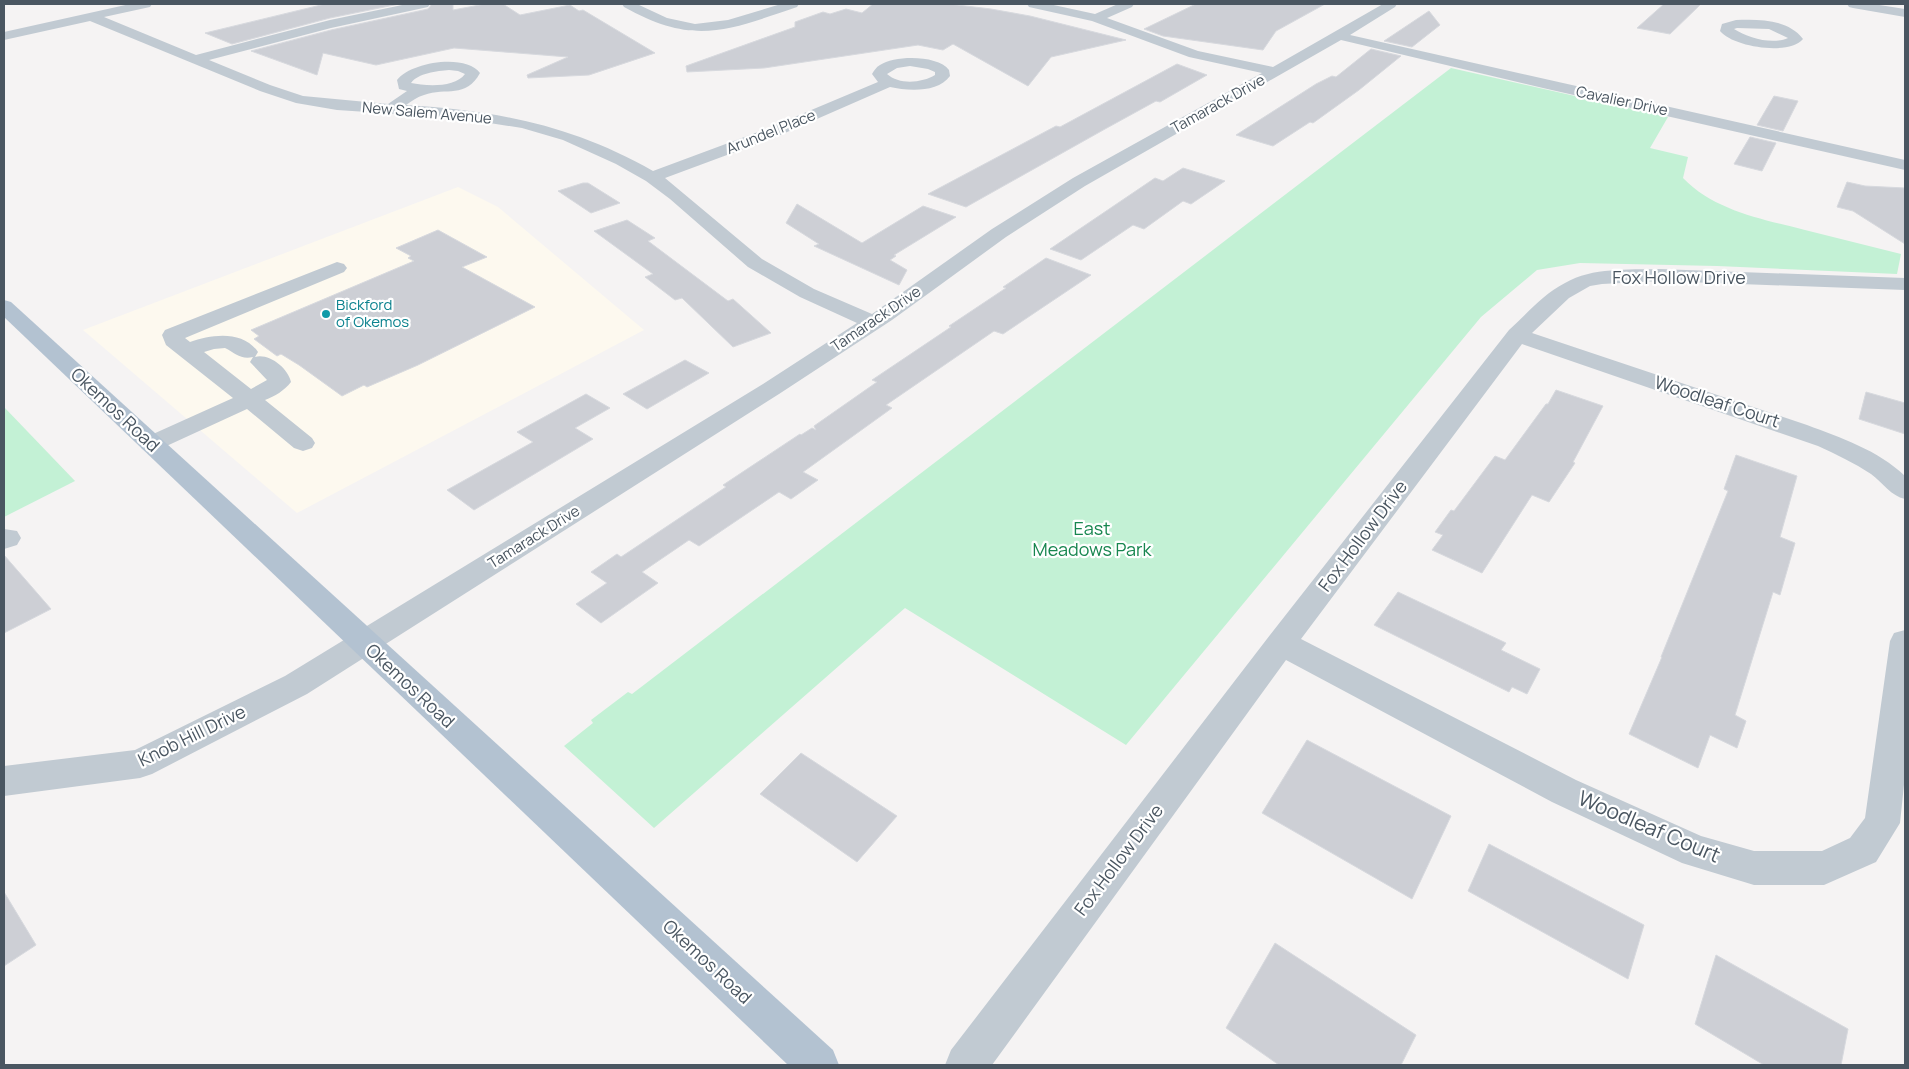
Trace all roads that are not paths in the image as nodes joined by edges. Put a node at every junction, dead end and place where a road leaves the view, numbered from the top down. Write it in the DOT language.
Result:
graph roads {
  1 [pos="146,4"];
  2 [pos="424,4"];
  3 [pos="628,4"];
  4 [pos="793,4"];
  5 [pos="1033,4"];
  6 [pos="1128,4"];
  7 [pos="1391,4"];
  8 [pos="1853,4"];
  9 [pos="1762,9"];
  10 [pos="1905,14"];
  11 [pos="90,16"];
  12 [pos="1096,18"];
  13 [pos="676,25"];
  14 [pos="1761,25"];
  15 [pos="724,26"];
  16 [pos="4,36"];
  17 [pos="663,36"];
  18 [pos="1339,36"];
  19 [pos="700,42"];
  20 [pos="196,58"];
  21 [pos="1275,72"];
  22 [pos="890,82"];
  23 [pos="422,90"];
  24 [pos="391,108"];
  25 [pos="1905,165"];
  26 [pos="652,177"];
  27 [pos="337,268"];
  28 [pos="1905,284"];
  29 [pos="4,306"];
  30 [pos="873,322"];
  31 [pos="1517,335"];
  32 [pos="188,351"];
  33 [pos="249,400"];
  34 [pos="303,443"];
  35 [pos="151,444"];
  36 [pos="1904,488"];
  37 [pos="1905,641"];
  38 [pos="364,643"];
  39 [pos="1281,643"];
  40 [pos="4,781"];
  41 [pos="1896,794"];
  42 [pos="818,1065"];
  43 [pos="966,1065"];
  1 -- 11 [label="street"];
  2 -- 20 [label="street"];
  3 -- 13 [label="street"];
  4 -- 15 [label="street"];
  5 -- 12 [label="street"];
  6 -- 12 [label="street"];
  7 -- 18 [label="street, Tamarack Drive"];
  8 -- 10 [label="street"];
  9 -- 14 [label="street"];
  11 -- 16 [label="street"];
  11 -- 20 [label="street, New Salem Avenue"];
  12 -- 21 [label="street"];
  13 -- 15 [label="street"];
  13 -- 17 [label="street"];
  15 -- 19 [label="street"];
  18 -- 21 [label="street, Tamarack Drive"];
  18 -- 25 [label="street, Cavalier Drive"];
  20 -- 24 [label="street, New Salem Avenue"];
  21 -- 30 [label="street, Tamarack Drive"];
  22 -- 26 [label="street, Arundel Place"];
  23 -- 24 [label="street"];
  24 -- 26 [label="street, New Salem Avenue"];
  26 -- 30 [label="street, New Salem Avenue"];
  27 -- 32 [label="street"];
  28 -- 31 [label="street, Fox Hollow Drive"];
  29 -- 35 [label="main road, Okemos Road"];
  30 -- 38 [label="street, Tamarack Drive"];
  31 -- 36 [label="street, Woodleaf Court"];
  31 -- 39 [label="street, Fox Hollow Drive"];
  32 -- 33 [label="street"];
  32 -- 33 [label="street"];
  33 -- 34 [label="street"];
  33 -- 35 [label="street"];
  35 -- 38 [label="main road, Okemos Road"];
  37 -- 41 [label="street, Woodleaf Court"];
  38 -- 40 [label="street, Knob Hill Drive"];
  38 -- 42 [label="main road, Okemos Road"];
  39 -- 41 [label="street, Woodleaf Court"];
  39 -- 43 [label="street, Fox Hollow Drive"];
}
